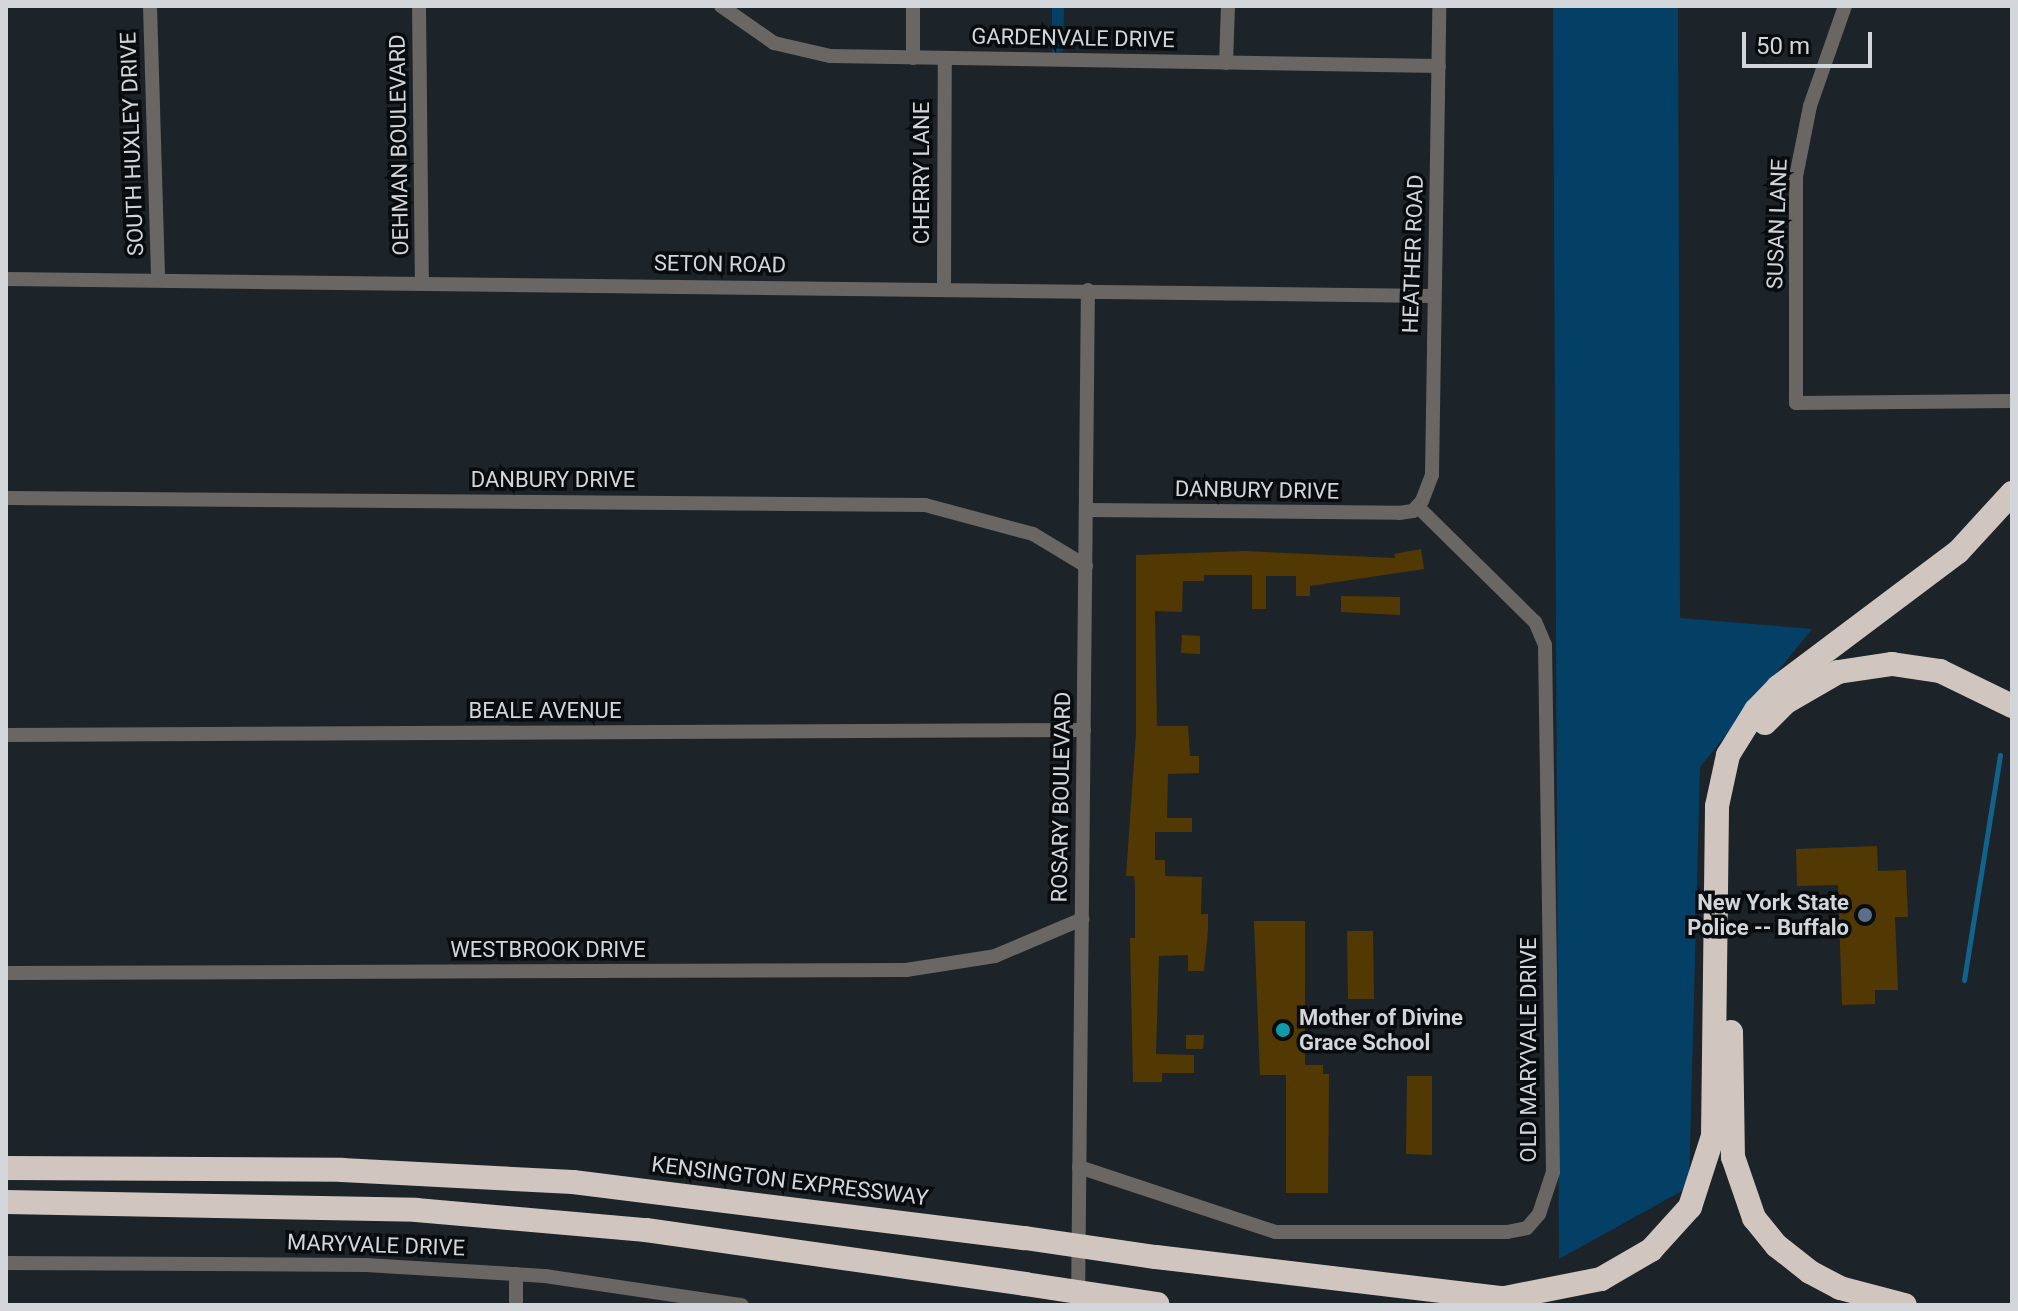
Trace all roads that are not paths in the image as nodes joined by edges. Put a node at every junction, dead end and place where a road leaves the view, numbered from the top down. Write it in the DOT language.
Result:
graph roads {
  1 [pos="150,6"];
  2 [pos="419,6"];
  3 [pos="721,6"];
  4 [pos="913,6"];
  5 [pos="1228,6"];
  6 [pos="1439,6"];
  7 [pos="1845,6"];
  8 [pos="913,58"];
  9 [pos="945,58"];
  10 [pos="1226,63"];
  11 [pos="1439,66"];
  12 [pos="6,279"];
  13 [pos="158,280"];
  14 [pos="422,283"];
  15 [pos="944,288"];
  16 [pos="1088,290"];
  17 [pos="1434,296"];
  18 [pos="2012,401"];
  19 [pos="2012,493"];
  20 [pos="6,498"];
  21 [pos="1420,503"];
  22 [pos="1086,510"];
  23 [pos="1086,566"];
  24 [pos="2012,706"];
  25 [pos="1084,730"];
  26 [pos="6,735"];
  27 [pos="1082,919"];
  28 [pos="6,973"];
  29 [pos="1079,1167"];
  30 [pos="6,1168"];
  31 [pos="6,1202"];
  32 [pos="6,1263"];
  33 [pos="516,1274"];
  34 [pos="1500,1299"];
  35 [pos="1162,1304"];
  36 [pos="516,1305"];
  37 [pos="742,1305"];
  38 [pos="1078,1305"];
  39 [pos="1564,1305"];
  40 [pos="1905,1305"];
  1 -- 13 [label="street, SOUTH HUXLEY DRIVE"];
  2 -- 14 [label="street, OEHMAN BOULEVARD"];
  3 -- 8 [label="street, GARDENVALE DRIVE"];
  4 -- 8 [label="street"];
  5 -- 10 [label="street"];
  6 -- 11 [label="street, HEATHER ROAD"];
  7 -- 18 [label="street, SUSAN LANE"];
  8 -- 9 [label="street, GARDENVALE DRIVE"];
  9 -- 10 [label="street, GARDENVALE DRIVE"];
  9 -- 15 [label="street, CHERRY LANE"];
  10 -- 11 [label="street, GARDENVALE DRIVE"];
  11 -- 17 [label="street, HEATHER ROAD"];
  12 -- 13 [label="street, SETON ROAD"];
  13 -- 14 [label="street, SETON ROAD"];
  14 -- 15 [label="street, SETON ROAD"];
  15 -- 16 [label="street, SETON ROAD"];
  16 -- 17 [label="street, SETON ROAD"];
  16 -- 22 [label="street, ROSARY BOULEVARD"];
  17 -- 21 [label="street, HEATHER ROAD"];
  19 -- 34 [label="highway"];
  20 -- 23 [label="street, DANBURY DRIVE"];
  21 -- 22 [label="street, DANBURY DRIVE"];
  21 -- 29 [label="street, OLD MARYVALE DRIVE"];
  22 -- 23 [label="street, ROSARY BOULEVARD"];
  23 -- 25 [label="street, ROSARY BOULEVARD"];
  24 -- 40 [label="highway"];
  25 -- 26 [label="street, BEALE AVENUE"];
  25 -- 27 [label="street, ROSARY BOULEVARD"];
  27 -- 28 [label="street, WESTBROOK DRIVE"];
  27 -- 29 [label="street, ROSARY BOULEVARD"];
  29 -- 38 [label="street, ROSARY BOULEVARD"];
  30 -- 34 [label="highway, KENSINGTON EXPRESSWAY, bridge"];
  31 -- 35 [label="highway, bridge"];
  32 -- 33 [label="street, MARYVALE DRIVE"];
  33 -- 36 [label="street"];
  33 -- 37 [label="street, MARYVALE DRIVE"];
  34 -- 39 [label="highway, KENSINGTON EXPRESSWAY"];
}
